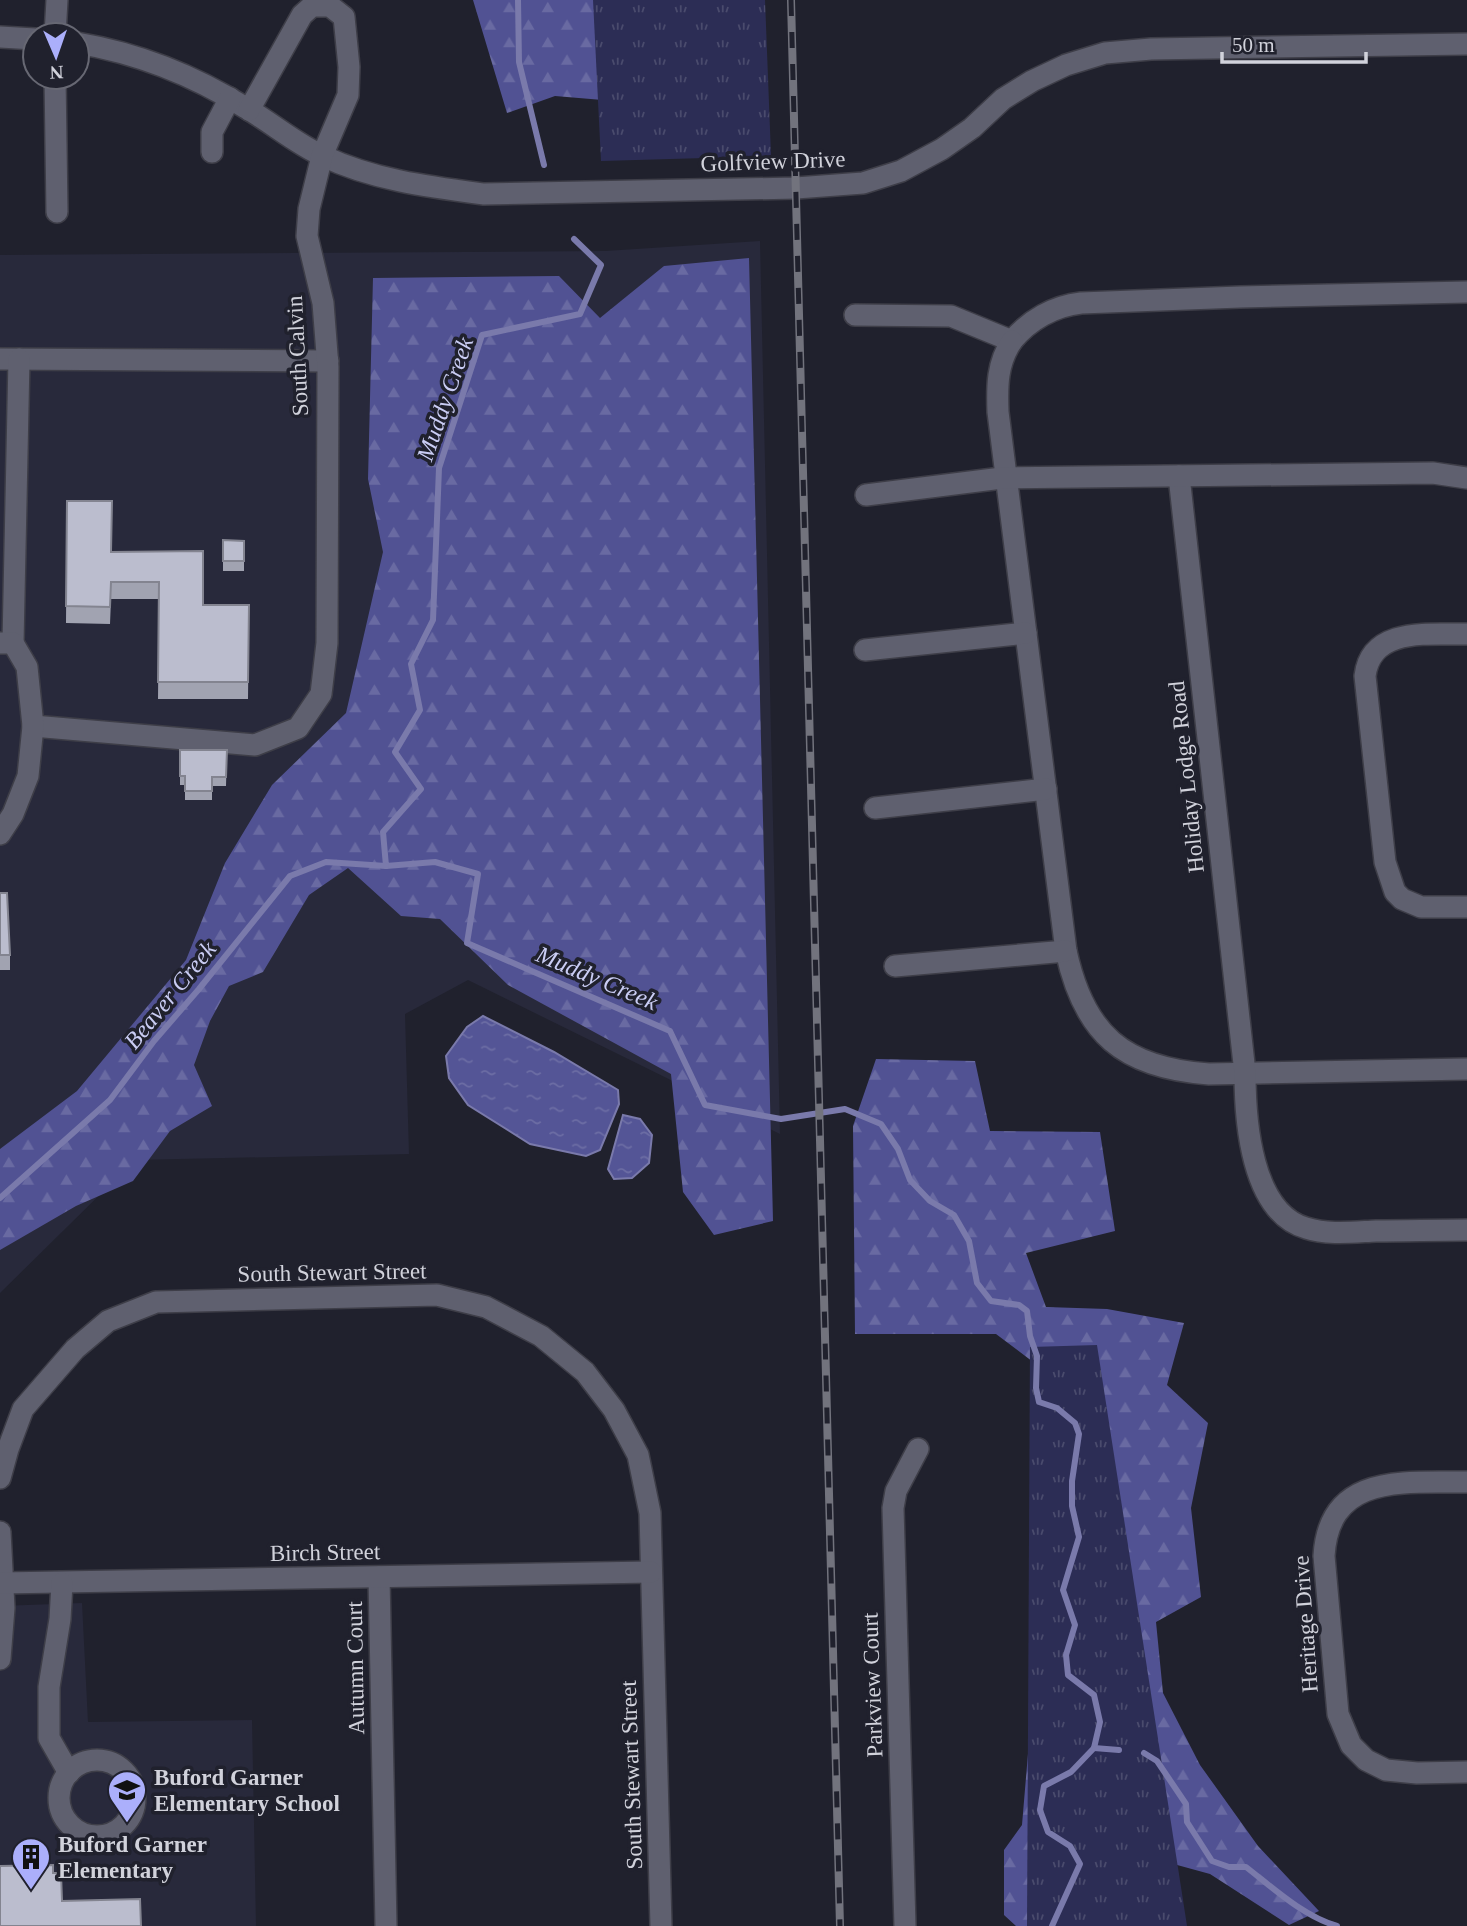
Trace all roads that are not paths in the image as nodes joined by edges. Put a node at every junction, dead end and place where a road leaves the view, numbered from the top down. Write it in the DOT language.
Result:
graph roads {
  1 [pos="57,0"];
  2 [pos="56,21"];
  3 [pos="0,37"];
  4 [pos="21,38"];
  5 [pos="1467,44"];
  6 [pos="91,45"];
  7 [pos="55,91"];
  8 [pos="230,99"];
  9 [pos="249,110"];
  10 [pos="212,152"];
  11 [pos="322,156"];
  12 [pos="57,212"];
  13 [pos="1467,292"];
  14 [pos="855,315"];
  15 [pos="1012,341"];
  16 [pos="9,359"];
  17 [pos="328,361"];
  18 [pos="1180,475"];
  19 [pos="1467,478"];
  20 [pos="1009,479"];
  21 [pos="866,495"];
  22 [pos="1026,632"];
  23 [pos="1467,634"];
  24 [pos="7,643"];
  25 [pos="865,650"];
  26 [pos="33,726"];
  27 [pos="1046,789"];
  28 [pos="875,808"];
  29 [pos="0,834"];
  30 [pos="1467,907"];
  31 [pos="1066,951"];
  32 [pos="895,966"];
  33 [pos="1467,1069"];
  34 [pos="1245,1073"];
  35 [pos="1467,1230"];
  36 [pos="918,1449"];
  37 [pos="0,1478"];
  38 [pos="1467,1482"];
  39 [pos="0,1532"];
  40 [pos="650,1572"];
  41 [pos="379,1577"];
  42 [pos="1,1583"];
  43 [pos="62,1583"];
  44 [pos="0,1660"];
  45 [pos="1467,1772"];
  46 [pos="68,1773"];
  47 [pos="386,1926"];
  48 [pos="661,1926"];
  49 [pos="905,1926"];
  1 -- 2 [label="street"];
  3 -- 4 [label="street"];
  5 -- 11 [label="street, Golfview Drive"];
  6 -- 8 [label="street, Golfview Drive"];
  7 -- 12 [label="street"];
  8 -- 9 [label="street, Golfview Drive"];
  8 -- 10 [label="street"];
  9 -- 11 [label="street, Golfview Drive"];
  9 -- 11 [label="street, South Calvin"];
  11 -- 17 [label="street, South Calvin"];
  13 -- 15 [label="street"];
  14 -- 15 [label="street"];
  15 -- 20 [label="street"];
  16 -- 17 [label="street"];
  16 -- 24 [label="street"];
  17 -- 26 [label="street, South Calvin"];
  18 -- 19 [label="street"];
  18 -- 20 [label="street"];
  18 -- 34 [label="street, Holiday Lodge Road"];
  20 -- 21 [label="street"];
  20 -- 22 [label="street"];
  22 -- 25 [label="street"];
  22 -- 27 [label="street"];
  23 -- 30 [label="street"];
  24 -- 26 [label="street"];
  26 -- 29 [label="street"];
  27 -- 28 [label="street"];
  27 -- 31 [label="street"];
  31 -- 32 [label="street"];
  31 -- 34 [label="street"];
  33 -- 34 [label="street"];
  34 -- 35 [label="street, Holiday Lodge Road"];
  36 -- 49 [label="street, Parkview Court"];
  37 -- 40 [label="street, South Stewart Street"];
  38 -- 45 [label="street, Heritage Drive"];
  39 -- 42 [label="street"];
  40 -- 41 [label="street, Birch Street"];
  40 -- 48 [label="street, South Stewart Street"];
  41 -- 43 [label="street, Birch Street"];
  41 -- 47 [label="street, Autumn Court"];
  42 -- 43 [label="street, Birch Street"];
  42 -- 44 [label="street"];
  43 -- 46 [label="street"];
}
